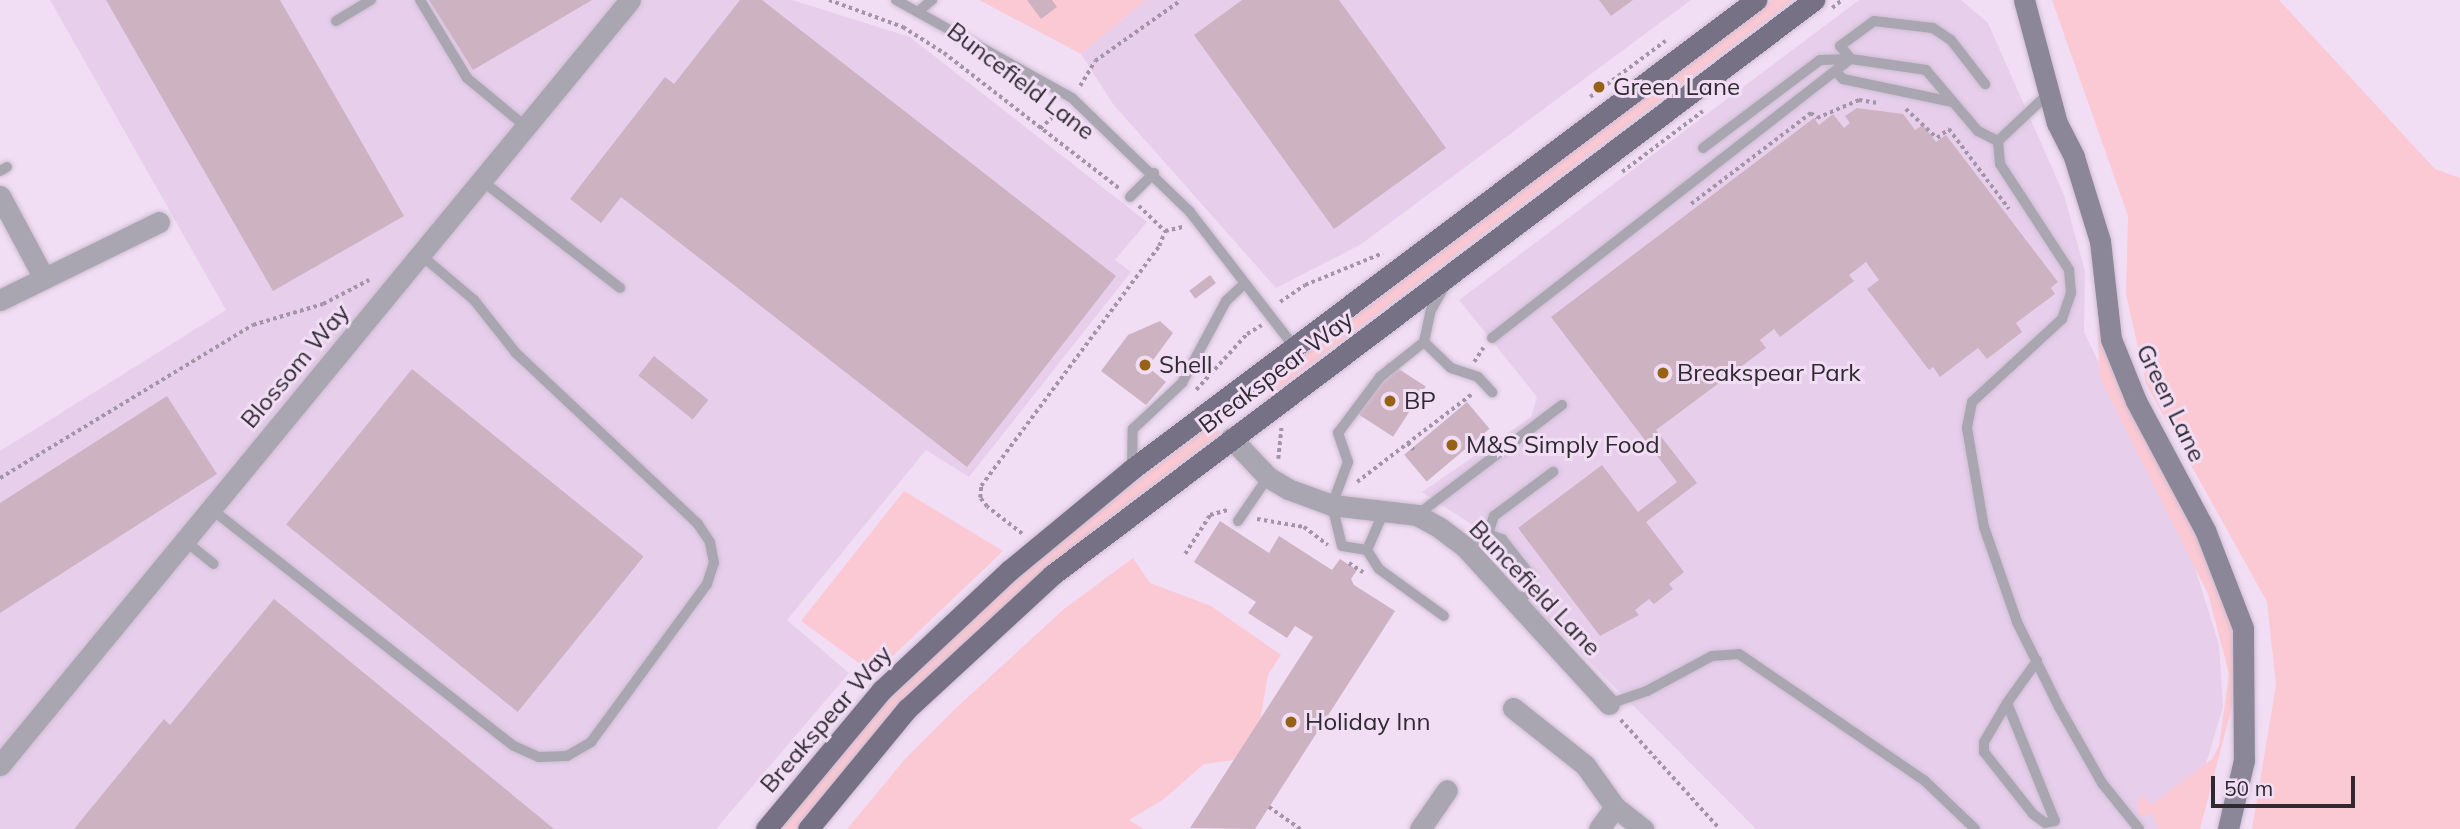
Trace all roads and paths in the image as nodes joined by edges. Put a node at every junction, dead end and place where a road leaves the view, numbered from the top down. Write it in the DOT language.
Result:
graph roads {
  1 [pos="371,0"];
  2 [pos="420,0"];
  3 [pos="630,0"];
  4 [pos="829,0"];
  5 [pos="896,0"];
  6 [pos="932,0"];
  7 [pos="1181,0"];
  8 [pos="1756,0"];
  9 [pos="1814,0"];
  10 [pos="2024,0"];
  11 [pos="920,10"];
  12 [pos="336,21"];
  13 [pos="1674,36"];
  14 [pos="1851,59"];
  15 [pos="1836,72"];
  16 [pos="1985,84"];
  17 [pos="2050,92"];
  18 [pos="1072,98"];
  19 [pos="1952,102"];
  20 [pos="1583,104"];
  21 [pos="1888,105"];
  22 [pos="1896,107"];
  23 [pos="525,126"];
  24 [pos="1040,129"];
  25 [pos="1998,141"];
  26 [pos="1703,148"];
  27 [pos="1154,173"];
  28 [pos="481,180"];
  29 [pos="0,196"];
  30 [pos="1130,197"];
  31 [pos="1681,212"];
  32 [pos="2013,214"];
  33 [pos="159,222"];
  34 [pos="1182,227"];
  35 [pos="1165,231"];
  36 [pos="1390,251"];
  37 [pos="421,255"];
  38 [pos="1454,270"];
  39 [pos="44,278"];
  40 [pos="369,280"];
  41 [pos="1244,284"];
  42 [pos="620,288"];
  43 [pos="0,300"];
  44 [pos="1280,302"];
  45 [pos="1262,325"];
  46 [pos="1492,338"];
  47 [pos="1424,342"];
  48 [pos="1296,349"];
  49 [pos="1471,372"];
  50 [pos="1204,383"];
  51 [pos="1492,392"];
  52 [pos="1562,405"];
  53 [pos="1284,421"];
  54 [pos="1231,438"];
  55 [pos="1409,443"];
  56 [pos="1414,450"];
  57 [pos="1132,469"];
  58 [pos="1553,472"];
  59 [pos="0,478"];
  60 [pos="1271,479"];
  61 [pos="1341,506"];
  62 [pos="210,509"];
  63 [pos="1384,511"];
  64 [pos="1417,515"];
  65 [pos="1241,516"];
  66 [pos="1488,534"];
  67 [pos="1023,535"];
  68 [pos="184,540"];
  69 [pos="1340,542"];
  70 [pos="1465,547"];
  71 [pos="1367,550"];
  72 [pos="1185,554"];
  73 [pos="214,564"];
  74 [pos="1517,607"];
  75 [pos="1444,616"];
  76 [pos="2037,661"];
  77 [pos="2007,703"];
  78 [pos="1609,704"];
  79 [pos="1513,708"];
  80 [pos="0,765"];
  81 [pos="1447,790"];
  82 [pos="1269,807"];
  83 [pos="1615,807"];
  84 [pos="766,829"];
  85 [pos="808,829"];
  86 [pos="1301,829"];
  87 [pos="1420,829"];
  88 [pos="1599,829"];
  89 [pos="1643,829"];
  90 [pos="1720,829"];
  91 [pos="1975,829"];
  92 [pos="2139,829"];
  93 [pos="2228,829"];
  1 -- 12 [label="lane"];
  2 -- 23 [label="lane"];
  3 -- 23 [label="street, Blossom Way"];
  4 -- 24 [label="path, Buncefield Lane"];
  5 -- 11 [label="lane, Buncefield Lane"];
  6 -- 11 [label="lane"];
  7 -- 18 [label="path"];
  8 -- 48 [label="main road, Breakspear Way"];
  9 -- 38 [label="main road, Breakspear Way"];
  10 -- 17 [label="street, Green Lane"];
  11 -- 18 [label="lane, Buncefield Lane"];
  13 -- 20 [label="path"];
  14 -- 15 [label="lane"];
  14 -- 16 [label="lane"];
  14 -- 19 [label="lane"];
  14 -- 26 [label="lane"];
  15 -- 19 [label="lane"];
  15 -- 46 [label="lane"];
  17 -- 25 [label="lane"];
  17 -- 93 [label="street, Green Lane"];
  18 -- 24 [label="path"];
  18 -- 27 [label="lane, Buncefield Lane"];
  19 -- 25 [label="lane"];
  21 -- 31 [label="path"];
  22 -- 32 [label="path"];
  23 -- 28 [label="street, Blossom Way"];
  24 -- 30 [label="path, Buncefield Lane"];
  25 -- 76 [label="lane"];
  27 -- 30 [label="lane"];
  27 -- 41 [label="lane, Buncefield Lane"];
  28 -- 37 [label="street, Blossom Way"];
  28 -- 42 [label="lane"];
  29 -- 39 [label="street"];
  30 -- 35 [label="path, Buncefield Lane"];
  33 -- 39 [label="street"];
  34 -- 35 [label="path"];
  35 -- 67 [label="path"];
  36 -- 44 [label="path"];
  37 -- 62 [label="street, Blossom Way"];
  37 -- 62 [label="lane"];
  38 -- 47 [label="lane"];
  38 -- 54 [label="main road, Breakspear Way"];
  39 -- 43 [label="street"];
  40 -- 59 [label="path"];
  41 -- 48 [label="lane, Buncefield Lane"];
  41 -- 57 [label="lane"];
  45 -- 50 [label="path"];
  46 -- 49 [label="path"];
  47 -- 49 [label="lane"];
  47 -- 61 [label="lane"];
  48 -- 57 [label="main road, Breakspear Way"];
  49 -- 51 [label="lane"];
  49 -- 55 [label="path"];
  52 -- 64 [label="lane"];
  53 -- 60 [label="path"];
  54 -- 60 [label="street, Buncefield Lane"];
  54 -- 85 [label="main road, Breakspear Way"];
  55 -- 56 [label="path"];
  55 -- 61 [label="path"];
  57 -- 84 [label="main road, Breakspear Way"];
  58 -- 66 [label="lane"];
  60 -- 61 [label="street, Buncefield Lane"];
  60 -- 65 [label="lane"];
  61 -- 63 [label="street, Buncefield Lane"];
  61 -- 69 [label="lane"];
  62 -- 68 [label="street, Blossom Way"];
  63 -- 64 [label="street, Buncefield Lane"];
  63 -- 71 [label="lane"];
  64 -- 70 [label="street, Buncefield Lane"];
  65 -- 69 [label="path"];
  65 -- 72 [label="path"];
  66 -- 70 [label="lane"];
  66 -- 74 [label="lane"];
  68 -- 73 [label="lane"];
  68 -- 80 [label="street, Blossom Way"];
  69 -- 71 [label="lane"];
  70 -- 74 [label="street, Buncefield Lane"];
  71 -- 75 [label="lane"];
  74 -- 78 [label="street, Buncefield Lane"];
  76 -- 77 [label="lane"];
  76 -- 92 [label="lane"];
  77 -- 77 [label="lane"];
  78 -- 90 [label="path"];
  78 -- 91 [label="lane"];
  79 -- 83 [label="street"];
  81 -- 87 [label="street"];
  82 -- 86 [label="path"];
  83 -- 88 [label="street"];
  83 -- 89 [label="street"];
}
